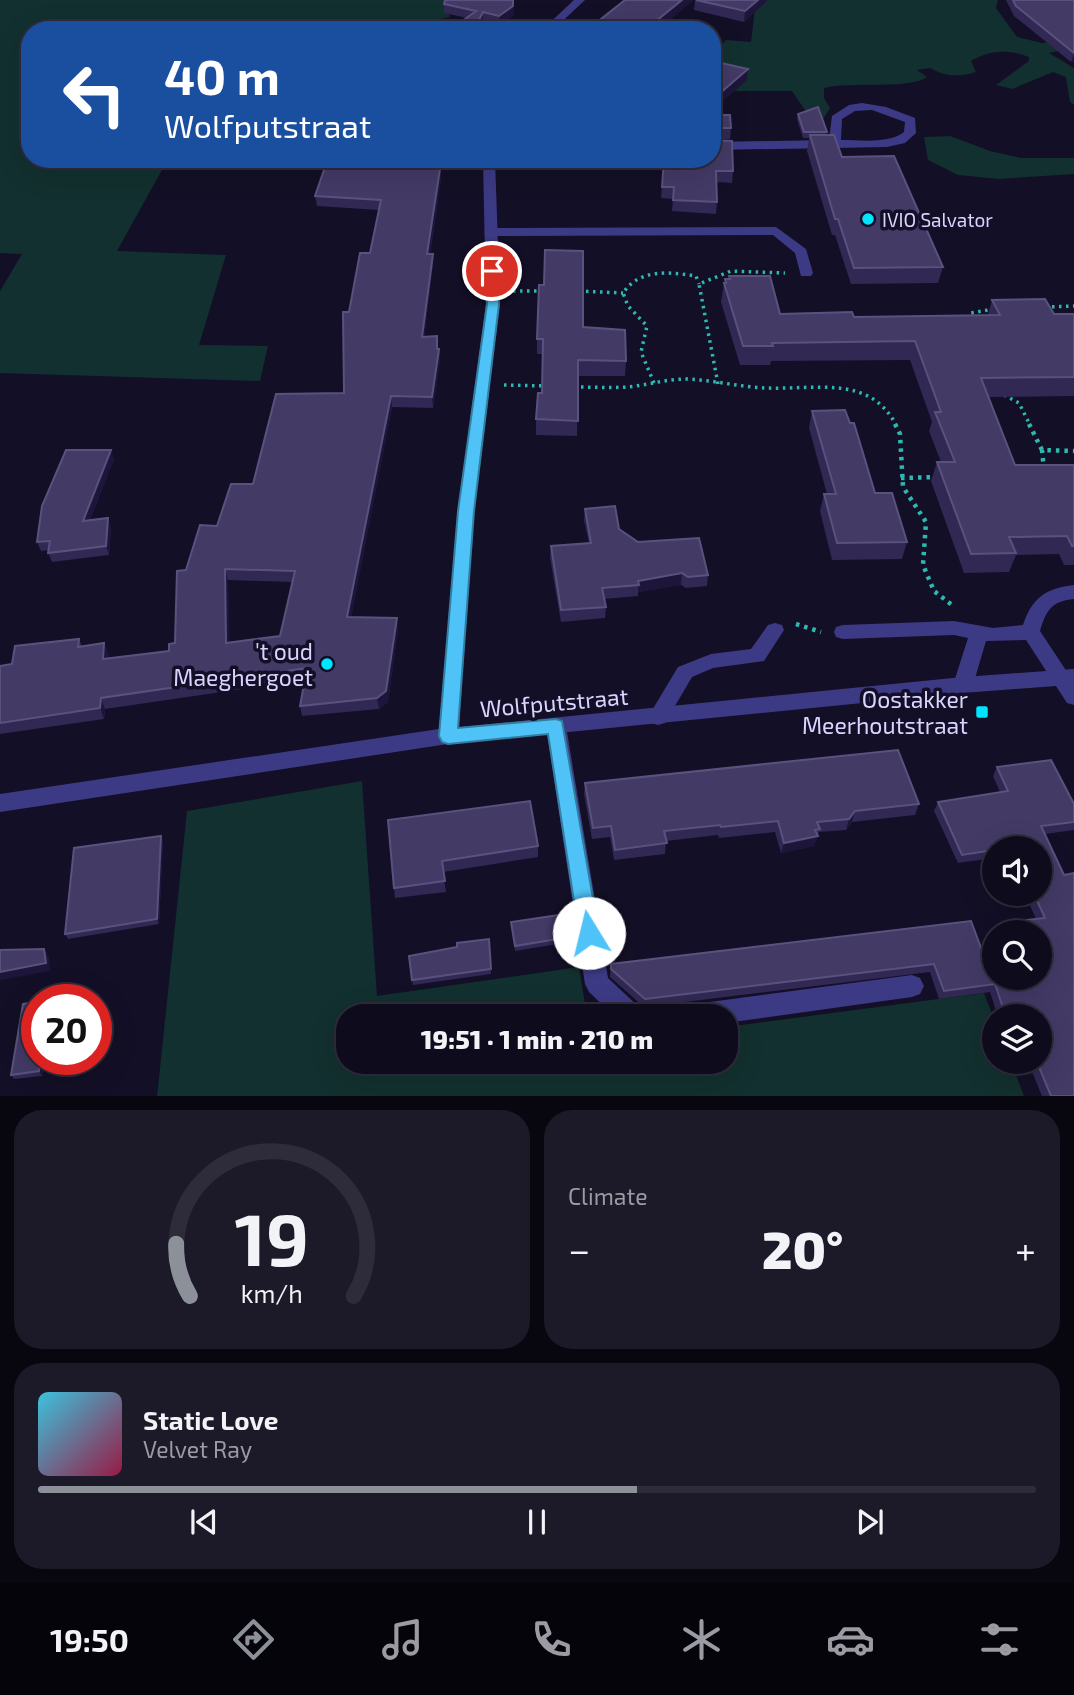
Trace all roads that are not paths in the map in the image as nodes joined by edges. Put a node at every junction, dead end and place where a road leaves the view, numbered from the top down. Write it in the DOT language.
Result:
graph roads {
  1 [pos="580,0"];
  2 [pos="557,21"];
  3 [pos="834,144"];
  4 [pos="721,146"];
  5 [pos="489,168"];
  6 [pos="491,232"];
  7 [pos="806,273"];
  8 [pos="1074,592"];
  9 [pos="775,631"];
  10 [pos="843,632"];
  11 [pos="979,632"];
  12 [pos="1031,632"];
  13 [pos="1068,677"];
  14 [pos="963,685"];
  15 [pos="1074,697"];
  16 [pos="659,717"];
  17 [pos="556,726"];
  18 [pos="448,736"];
  19 [pos="0,803"];
  20 [pos="912,986"];
  21 [pos="619,1004"];
  22 [pos="738,1010"];
  1 -- 2 [label="street"];
  3 -- 3 [label="street"];
  3 -- 4 [label="street"];
  5 -- 6 [label="street"];
  6 -- 7 [label="street"];
  6 -- 18 [label="street"];
  8 -- 12 [label="street"];
  9 -- 16 [label="street"];
  10 -- 11 [label="street"];
  11 -- 12 [label="street"];
  11 -- 14 [label="street"];
  12 -- 13 [label="street"];
  13 -- 14 [label="street, Wolfputstraat"];
  13 -- 15 [label="street"];
  14 -- 16 [label="street, Wolfputstraat"];
  16 -- 17 [label="street, Wolfputstraat"];
  17 -- 18 [label="street, Wolfputstraat"];
  17 -- 21 [label="street"];
  18 -- 19 [label="street, Wolfputstraat"];
  20 -- 22 [label="street"];
}
